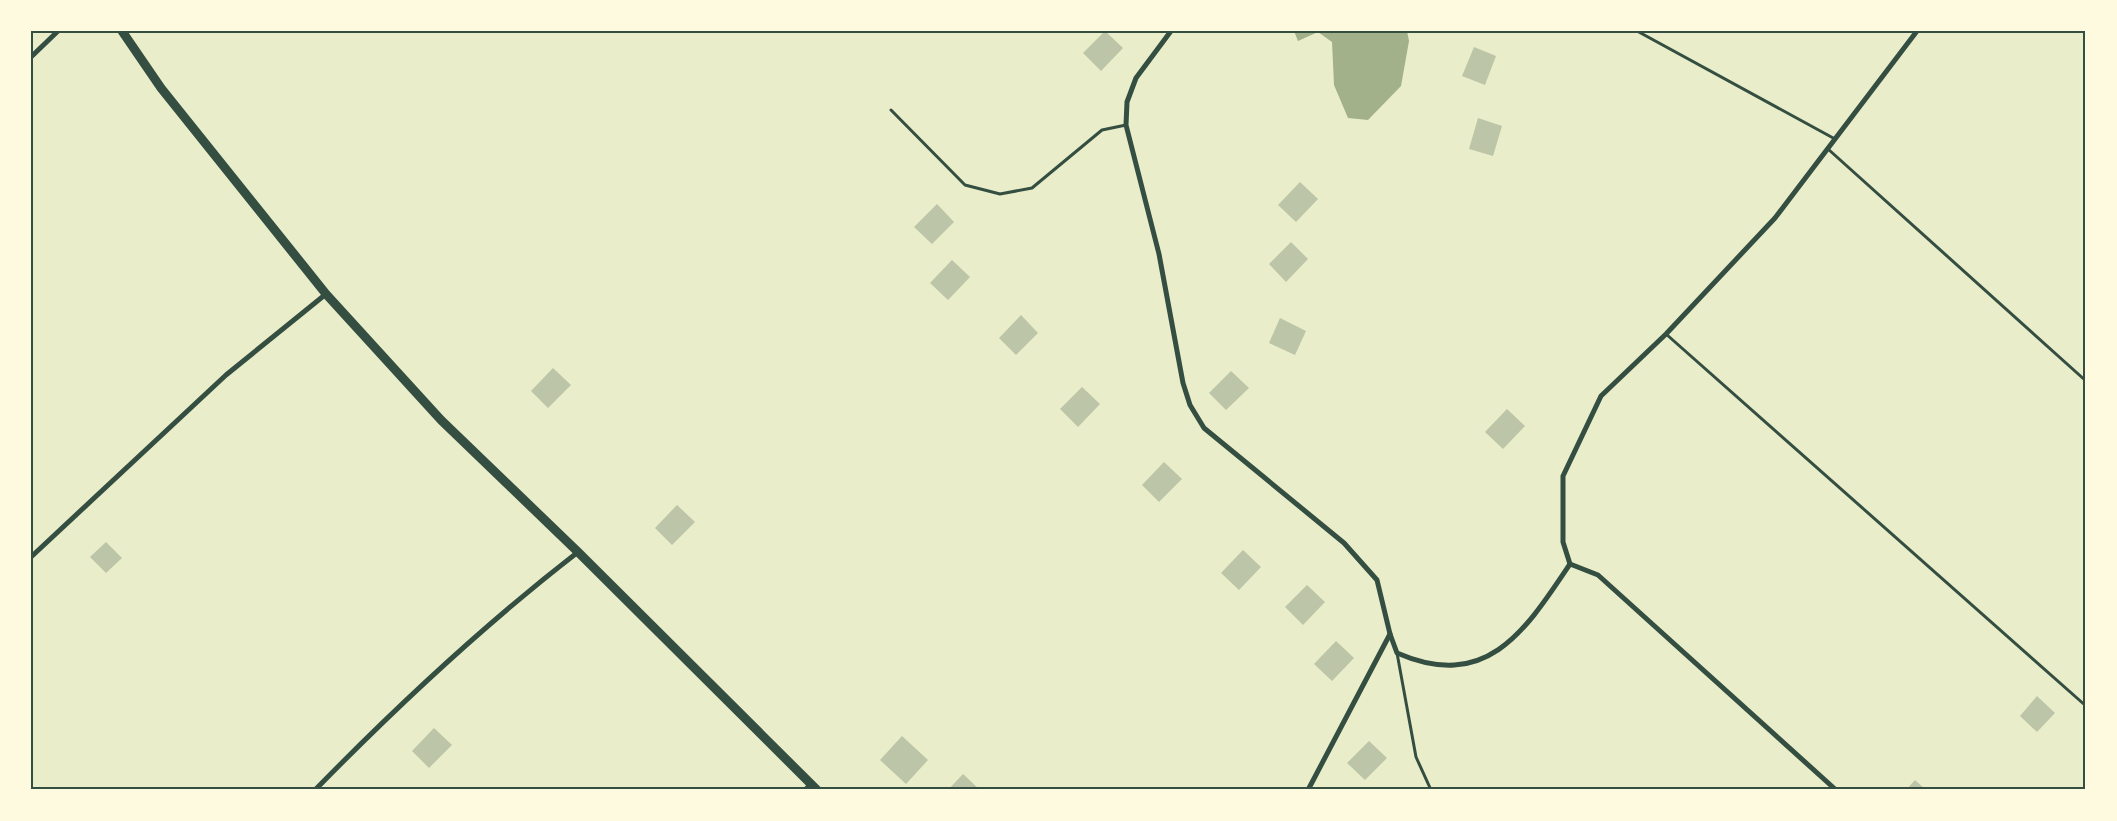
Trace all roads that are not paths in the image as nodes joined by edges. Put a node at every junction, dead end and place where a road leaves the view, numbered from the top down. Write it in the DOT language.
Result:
graph roads {
  1 [pos="58,31"];
  2 [pos="122,31"];
  3 [pos="1171,31"];
  4 [pos="1636,31"];
  5 [pos="1917,31"];
  6 [pos="31,57"];
  7 [pos="891,110"];
  8 [pos="1126,125"];
  9 [pos="1835,139"];
  10 [pos="1828,149"];
  11 [pos="326,294"];
  12 [pos="1666,334"];
  13 [pos="2086,381"];
  14 [pos="578,552"];
  15 [pos="31,557"];
  16 [pos="1570,564"];
  17 [pos="1390,634"];
  18 [pos="1397,653"];
  19 [pos="2086,706"];
  20 [pos="811,788"];
  21 [pos="315,790"];
  22 [pos="1308,790"];
  23 [pos="1431,790"];
  24 [pos="1836,790"];
  1 -- 6 [label="street"];
  2 -- 11 [label="street"];
  3 -- 8 [label="street"];
  4 -- 9 [label="lane"];
  5 -- 9 [label="street"];
  7 -- 8 [label="lane"];
  8 -- 17 [label="street"];
  9 -- 10 [label="street"];
  10 -- 12 [label="street"];
  10 -- 13 [label="lane"];
  11 -- 14 [label="street"];
  11 -- 15 [label="street"];
  12 -- 16 [label="street"];
  12 -- 19 [label="lane"];
  14 -- 20 [label="street"];
  14 -- 21 [label="street"];
  16 -- 18 [label="street"];
  16 -- 24 [label="street"];
  17 -- 18 [label="street"];
  17 -- 22 [label="street"];
  18 -- 23 [label="lane"];
}
